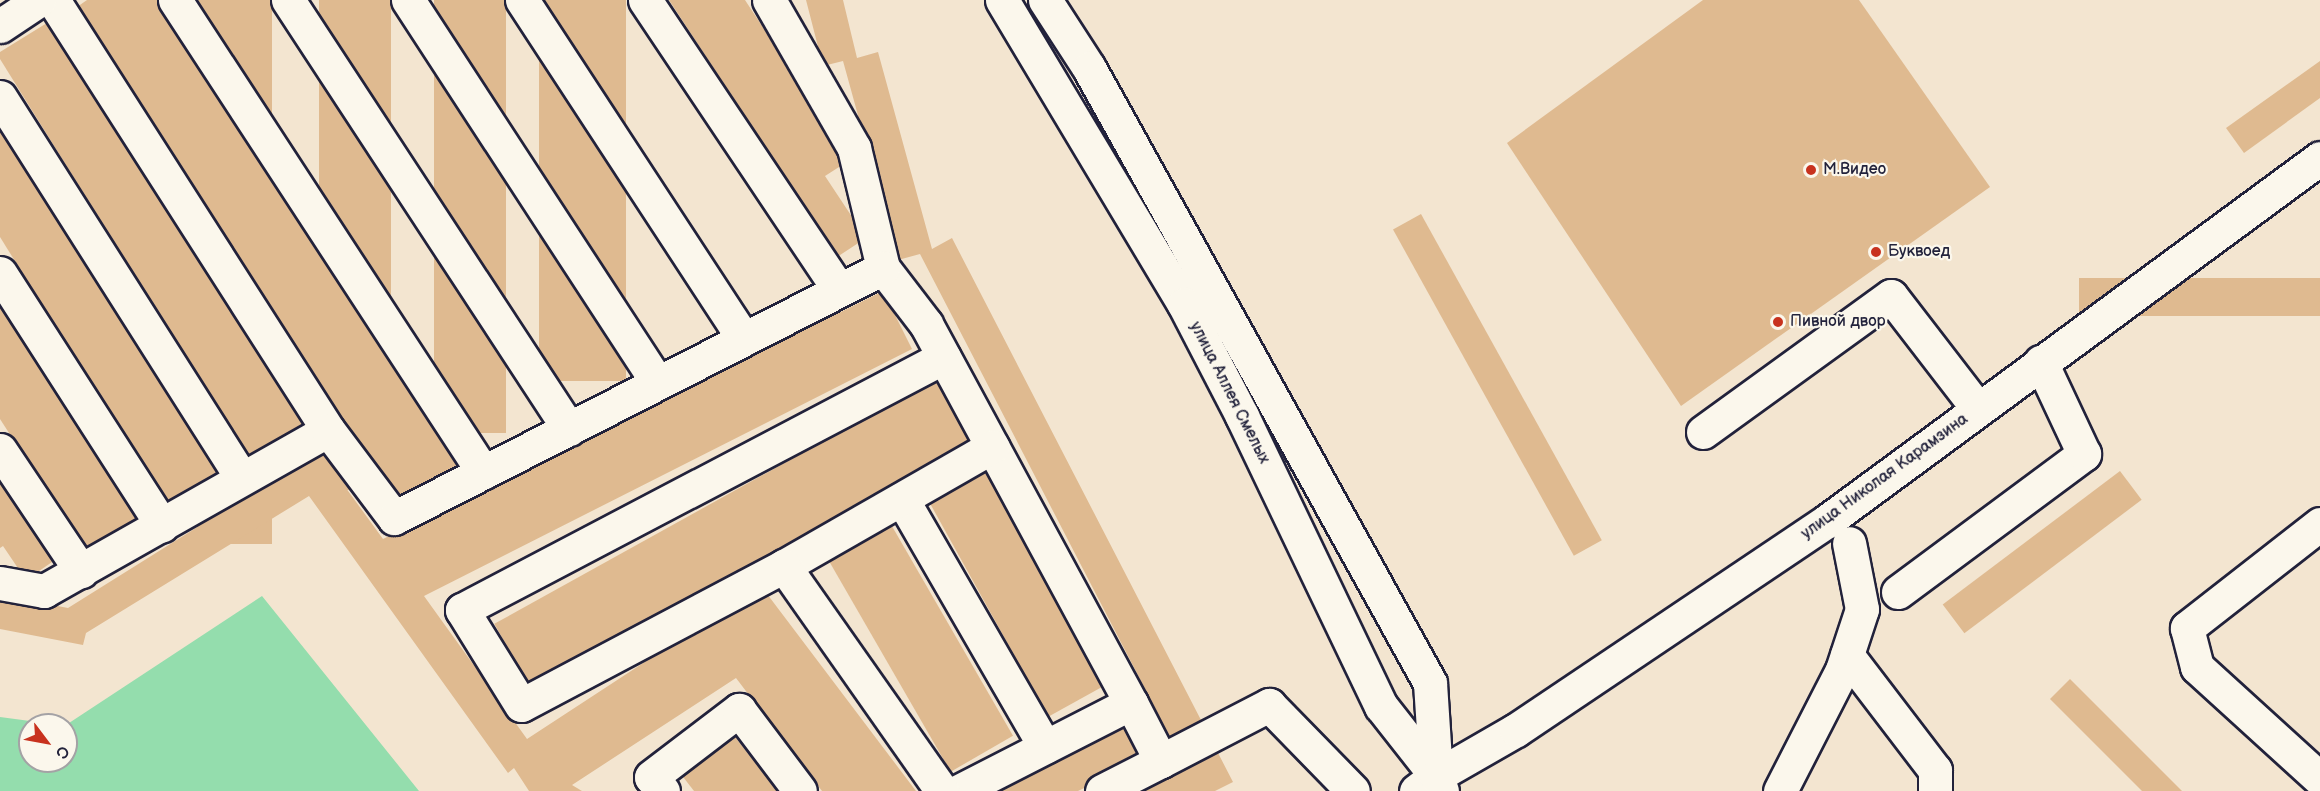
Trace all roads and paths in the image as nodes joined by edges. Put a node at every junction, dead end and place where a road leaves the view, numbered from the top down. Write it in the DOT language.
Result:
graph roads {
  1 [pos="39,0"];
  2 [pos="53,0"];
  3 [pos="175,0"];
  4 [pos="288,0"];
  5 [pos="408,0"];
  6 [pos="522,0"];
  7 [pos="645,0"];
  8 [pos="769,0"];
  9 [pos="1002,0"];
  10 [pos="1045,0"];
  11 [pos="0,26"];
  12 [pos="0,97"];
  13 [pos="2320,158"];
  14 [pos="883,268"];
  15 [pos="0,273"];
  16 [pos="839,290"];
  17 [pos="744,339"];
  18 [pos="944,357"];
  19 [pos="2042,362"];
  20 [pos="658,384"];
  21 [pos="1978,409"];
  22 [pos="569,429"];
  23 [pos="328,430"];
  24 [pos="1703,432"];
  25 [pos="992,447"];
  26 [pos="0,450"];
  27 [pos="483,472"];
  28 [pos="242,478"];
  29 [pos="902,499"];
  30 [pos="2320,524"];
  31 [pos="162,525"];
  32 [pos="1849,543"];
  33 [pos="784,566"];
  34 [pos="81,571"];
  35 [pos="0,583"];
  36 [pos="1898,592"];
  37 [pos="1847,655"];
  38 [pos="1131,703"];
  39 [pos="1045,747"];
  40 [pos="1161,761"];
  41 [pos="2320,779"];
  42 [pos="1431,786"];
  43 [pos="663,791"];
  44 [pos="800,791"];
  45 [pos="942,791"];
  46 [pos="959,791"];
  47 [pos="1102,791"];
  48 [pos="1353,791"];
  49 [pos="1780,791"];
  50 [pos="1935,791"];
  1 -- 11 [label="main road"];
  2 -- 23 [label="main road"];
  3 -- 27 [label="main road"];
  4 -- 22 [label="main road"];
  5 -- 20 [label="main road"];
  6 -- 17 [label="main road"];
  7 -- 16 [label="main road"];
  8 -- 14 [label="main road"];
  9 -- 42 [label="main road, улица Аллея Смелых"];
  10 -- 42 [label="main road"];
  12 -- 28 [label="main road"];
  13 -- 19 [label="main road, улица Николая Карамзина"];
  14 -- 16 [label="main road"];
  14 -- 18 [label="main road"];
  15 -- 31 [label="main road"];
  16 -- 17 [label="main road"];
  17 -- 20 [label="main road"];
  18 -- 25 [label="main road"];
  18 -- 33 [label="main road"];
  19 -- 21 [label="main road, улица Николая Карамзина"];
  19 -- 36 [label="main road"];
  20 -- 22 [label="main road"];
  21 -- 24 [label="main road"];
  21 -- 42 [label="main road, улица Николая Карамзина"];
  22 -- 27 [label="main road"];
  23 -- 27 [label="main road"];
  23 -- 28 [label="main road"];
  25 -- 29 [label="main road"];
  25 -- 38 [label="main road"];
  26 -- 34 [label="main road"];
  28 -- 31 [label="main road"];
  29 -- 33 [label="main road"];
  29 -- 39 [label="main road"];
  30 -- 41 [label="main road"];
  31 -- 34 [label="main road"];
  32 -- 37 [label="main road"];
  33 -- 45 [label="main road"];
  34 -- 35 [label="main road"];
  37 -- 49 [label="main road"];
  37 -- 50 [label="main road"];
  38 -- 39 [label="main road"];
  38 -- 40 [label="main road"];
  39 -- 46 [label="main road"];
  40 -- 47 [label="main road"];
  40 -- 48 [label="main road"];
  43 -- 44 [label="main road"];
}
